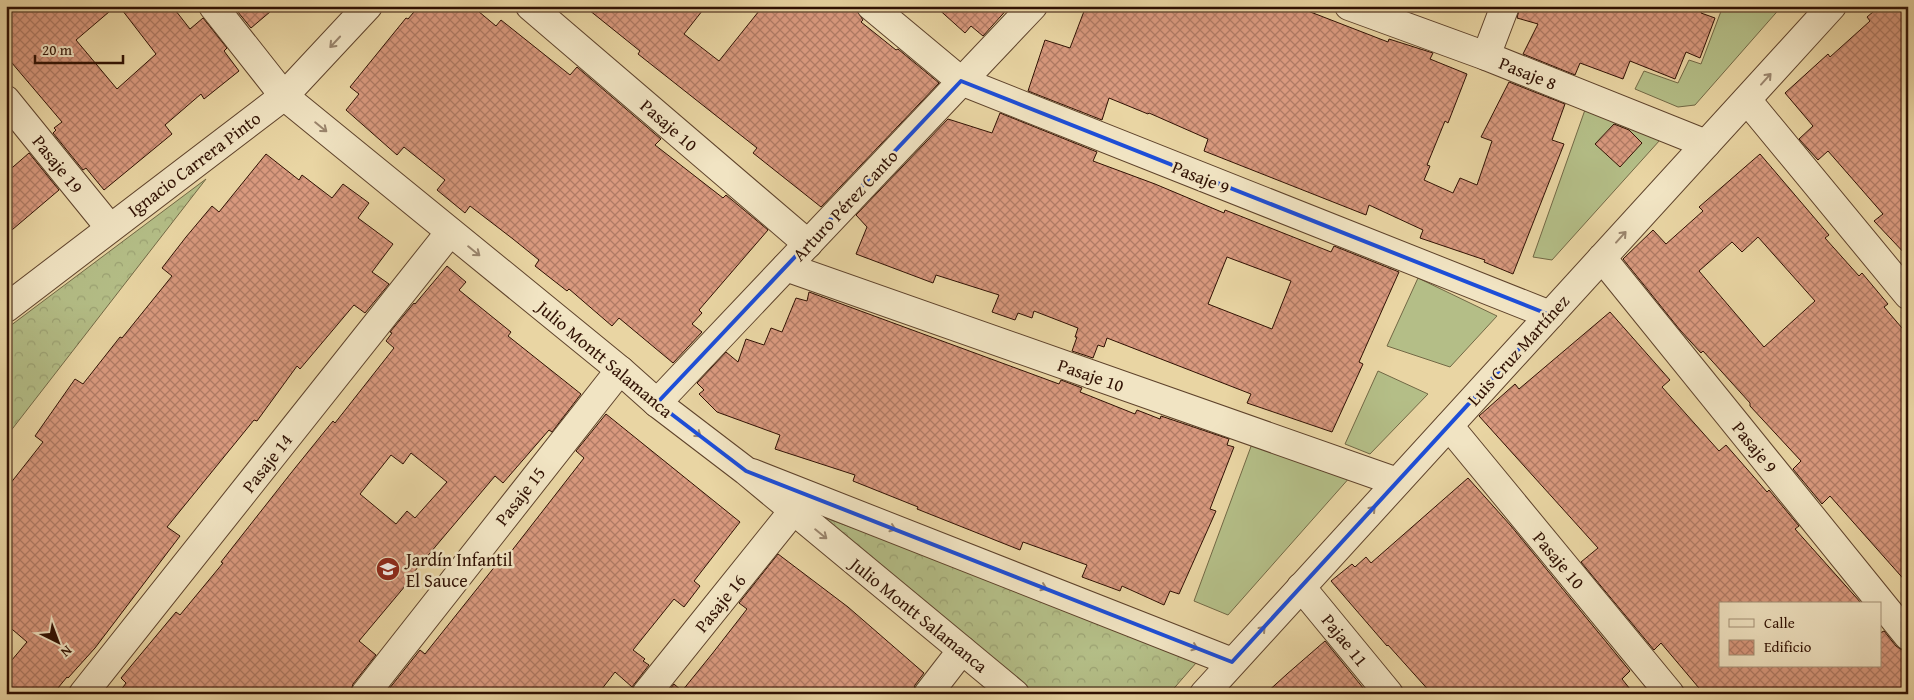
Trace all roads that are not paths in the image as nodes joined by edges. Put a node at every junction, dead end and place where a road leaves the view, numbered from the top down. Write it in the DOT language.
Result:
graph roads {
  1 [pos="213,6"];
  2 [pos="368,6"];
  3 [pos="530,6"];
  4 [pos="871,6"];
  5 [pos="1033,6"];
  6 [pos="1349,6"];
  7 [pos="1505,6"];
  8 [pos="1832,6"];
  9 [pos="1486,56"];
  10 [pos="961,81"];
  11 [pos="284,96"];
  12 [pos="6,100"];
  13 [pos="1747,100"];
  14 [pos="1706,144"];
  15 [pos="110,228"];
  16 [pos="450,232"];
  17 [pos="808,244"];
  18 [pos="1602,258"];
  19 [pos="786,267"];
  20 [pos="1908,295"];
  21 [pos="6,308"];
  22 [pos="1550,315"];
  23 [pos="620,370"];
  24 [pos="657,403"];
  25 [pos="1448,426"];
  26 [pos="746,471"];
  27 [pos="1397,482"];
  28 [pos="793,511"];
  29 [pos="1301,587"];
  30 [pos="1880,602"];
  31 [pos="1882,604"];
  32 [pos="1908,636"];
  33 [pos="962,650"];
  34 [pos="1232,662"];
  35 [pos="83,694"];
  36 [pos="365,694"];
  37 [pos="646,694"];
  38 [pos="928,694"];
  39 [pos="1015,694"];
  40 [pos="1204,694"];
  41 [pos="1389,694"];
  42 [pos="1670,694"];
  1 -- 11 [label="street, Julio Montt Salamanca"];
  2 -- 11 [label="street, Ignacio Carrera Pinto, one-way"];
  3 -- 17 [label="street, Pasaje 10"];
  4 -- 10 [label="street, Pasaje 9"];
  5 -- 10 [label="street, Arturo Pérez Canto"];
  6 -- 9 [label="street, Pasaje 8"];
  7 -- 9 [label="street"];
  13 -- 8 [label="street, Luis Cruz Martínez, one-way"];
  9 -- 14 [label="street, Pasaje 8"];
  10 -- 17 [label="street, Arturo Pérez Canto"];
  10 -- 22 [label="street, Pasaje 9"];
  11 -- 15 [label="street, Ignacio Carrera Pinto"];
  11 -- 16 [label="street, Julio Montt Salamanca, one-way"];
  12 -- 15 [label="street, Pasaje 19"];
  13 -- 14 [label="street, Luis Cruz Martínez"];
  13 -- 20 [label="street"];
  18 -- 14 [label="street, Luis Cruz Martínez, one-way"];
  15 -- 21 [label="street, Ignacio Carrera Pinto"];
  16 -- 23 [label="street, Julio Montt Salamanca, one-way"];
  16 -- 35 [label="street, Pasaje 14"];
  17 -- 19 [label="street, Arturo Pérez Canto"];
  18 -- 22 [label="street, Luis Cruz Martínez"];
  18 -- 30 [label="street, Pasaje 9"];
  19 -- 24 [label="street, Arturo Pérez Canto"];
  19 -- 27 [label="street, Pasaje 10"];
  22 -- 25 [label="street, Luis Cruz Martínez"];
  23 -- 24 [label="street, Julio Montt Salamanca"];
  23 -- 36 [label="street, Pasaje 15"];
  24 -- 26 [label="street, Julio Montt Salamanca, one-way"];
  25 -- 27 [label="street, Luis Cruz Martínez"];
  25 -- 42 [label="street, Pasaje 10"];
  26 -- 28 [label="street, Julio Montt Salamanca"];
  26 -- 34 [label="street, one-way"];
  29 -- 27 [label="street, Luis Cruz Martínez, one-way"];
  28 -- 33 [label="street, Julio Montt Salamanca, one-way"];
  28 -- 37 [label="street, Pasaje 16"];
  34 -- 29 [label="street, Luis Cruz Martínez, one-way"];
  29 -- 41 [label="street, Pajae 11"];
  31 -- 32 [label="street, Pasaje 9"];
  33 -- 38 [label="street"];
  33 -- 39 [label="street, Julio Montt Salamanca"];
  34 -- 40 [label="street, Luis Cruz Martínez"];
}
